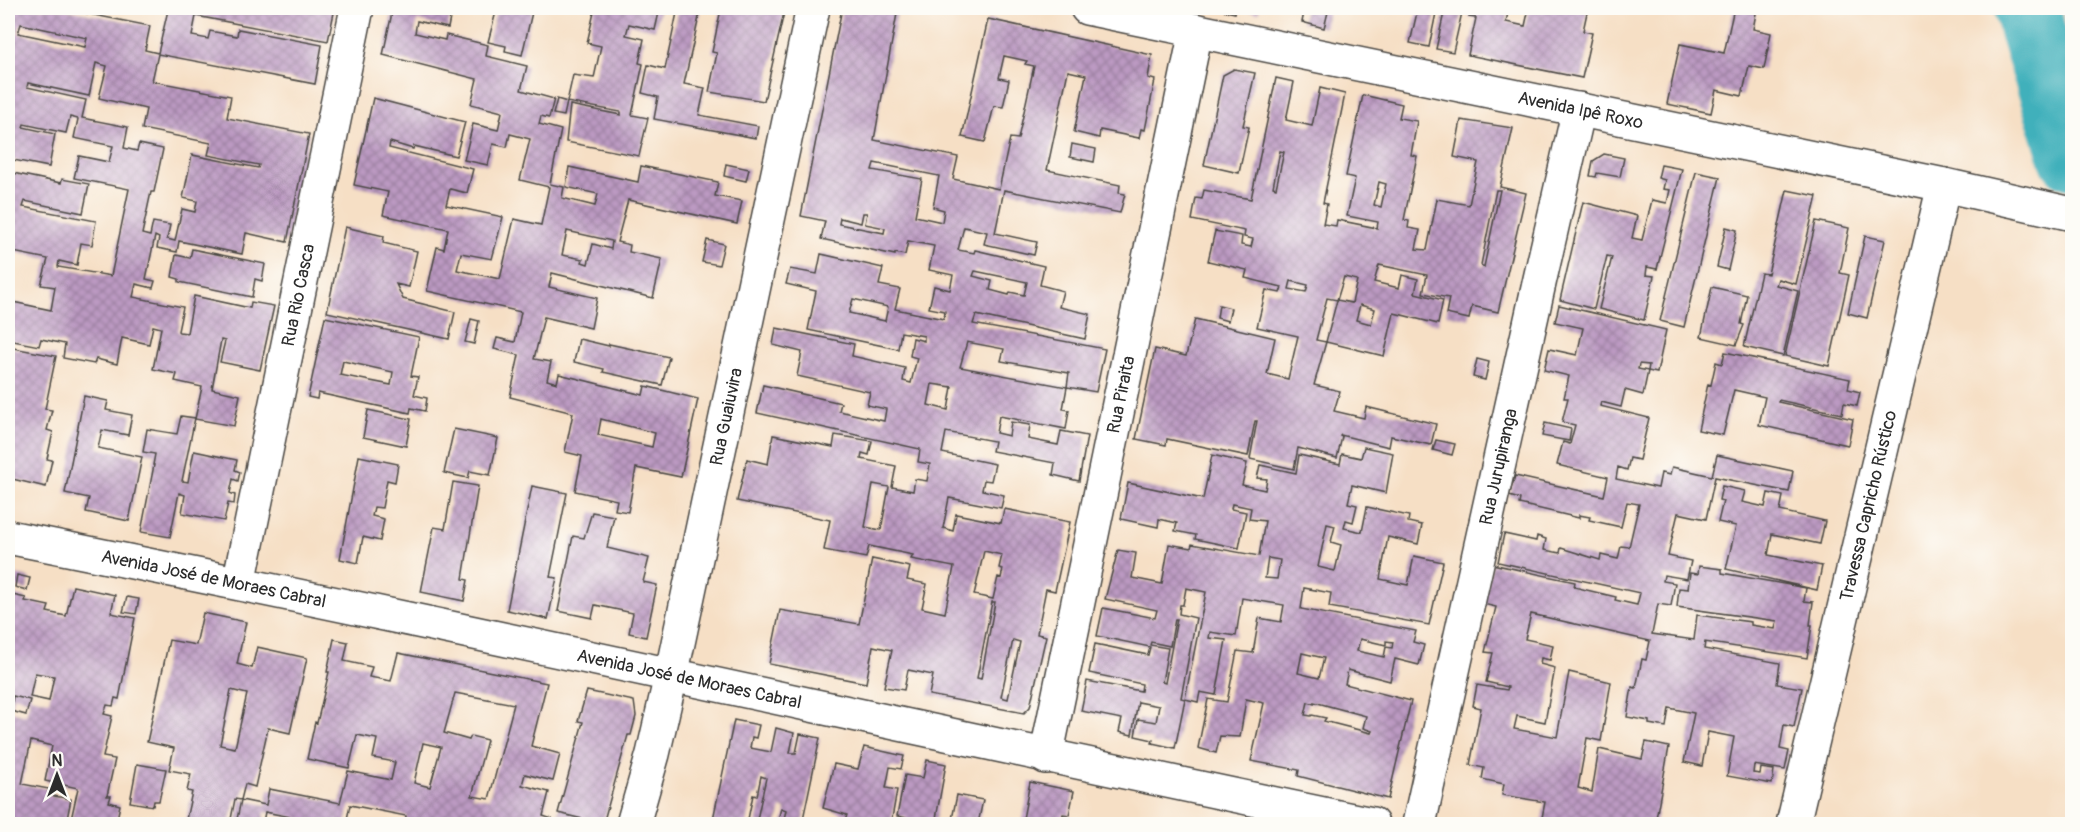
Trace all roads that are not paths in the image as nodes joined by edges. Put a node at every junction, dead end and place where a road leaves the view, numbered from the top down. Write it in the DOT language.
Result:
graph roads {
  1 [pos="357,8"];
  2 [pos="813,8"];
  3 [pos="1087,8"];
  4 [pos="1196,31"];
  5 [pos="1579,109"];
  6 [pos="1944,186"];
  7 [pos="2073,214"];
  8 [pos="8,537"];
  9 [pos="239,583"];
  10 [pos="671,676"];
  11 [pos="1046,757"];
  12 [pos="633,825"];
  13 [pos="1372,825"];
  14 [pos="1419,825"];
  15 [pos="1793,825"];
  1 -- 9 [label="street, Rua Rio Casca"];
  2 -- 10 [label="street, Rua Guaiuvira"];
  3 -- 4 [label="street, Avenida Ipê Roxo"];
  4 -- 5 [label="street, Avenida Ipê Roxo"];
  4 -- 11 [label="street, Rua Piraita"];
  5 -- 6 [label="street, Avenida Ipê Roxo"];
  5 -- 14 [label="street, Rua Jurupiranga"];
  6 -- 7 [label="street, Avenida Ipê Roxo"];
  6 -- 15 [label="street, Travessa Capricho Rústico"];
  8 -- 9 [label="street, Avenida José de Moraes Cabral"];
  9 -- 10 [label="street, Avenida José de Moraes Cabral"];
  10 -- 11 [label="street, Avenida José de Moraes Cabral"];
  10 -- 12 [label="street, Rua Guaiuvira"];
  11 -- 13 [label="street, Avenida José de Moraes Cabral"];
}
